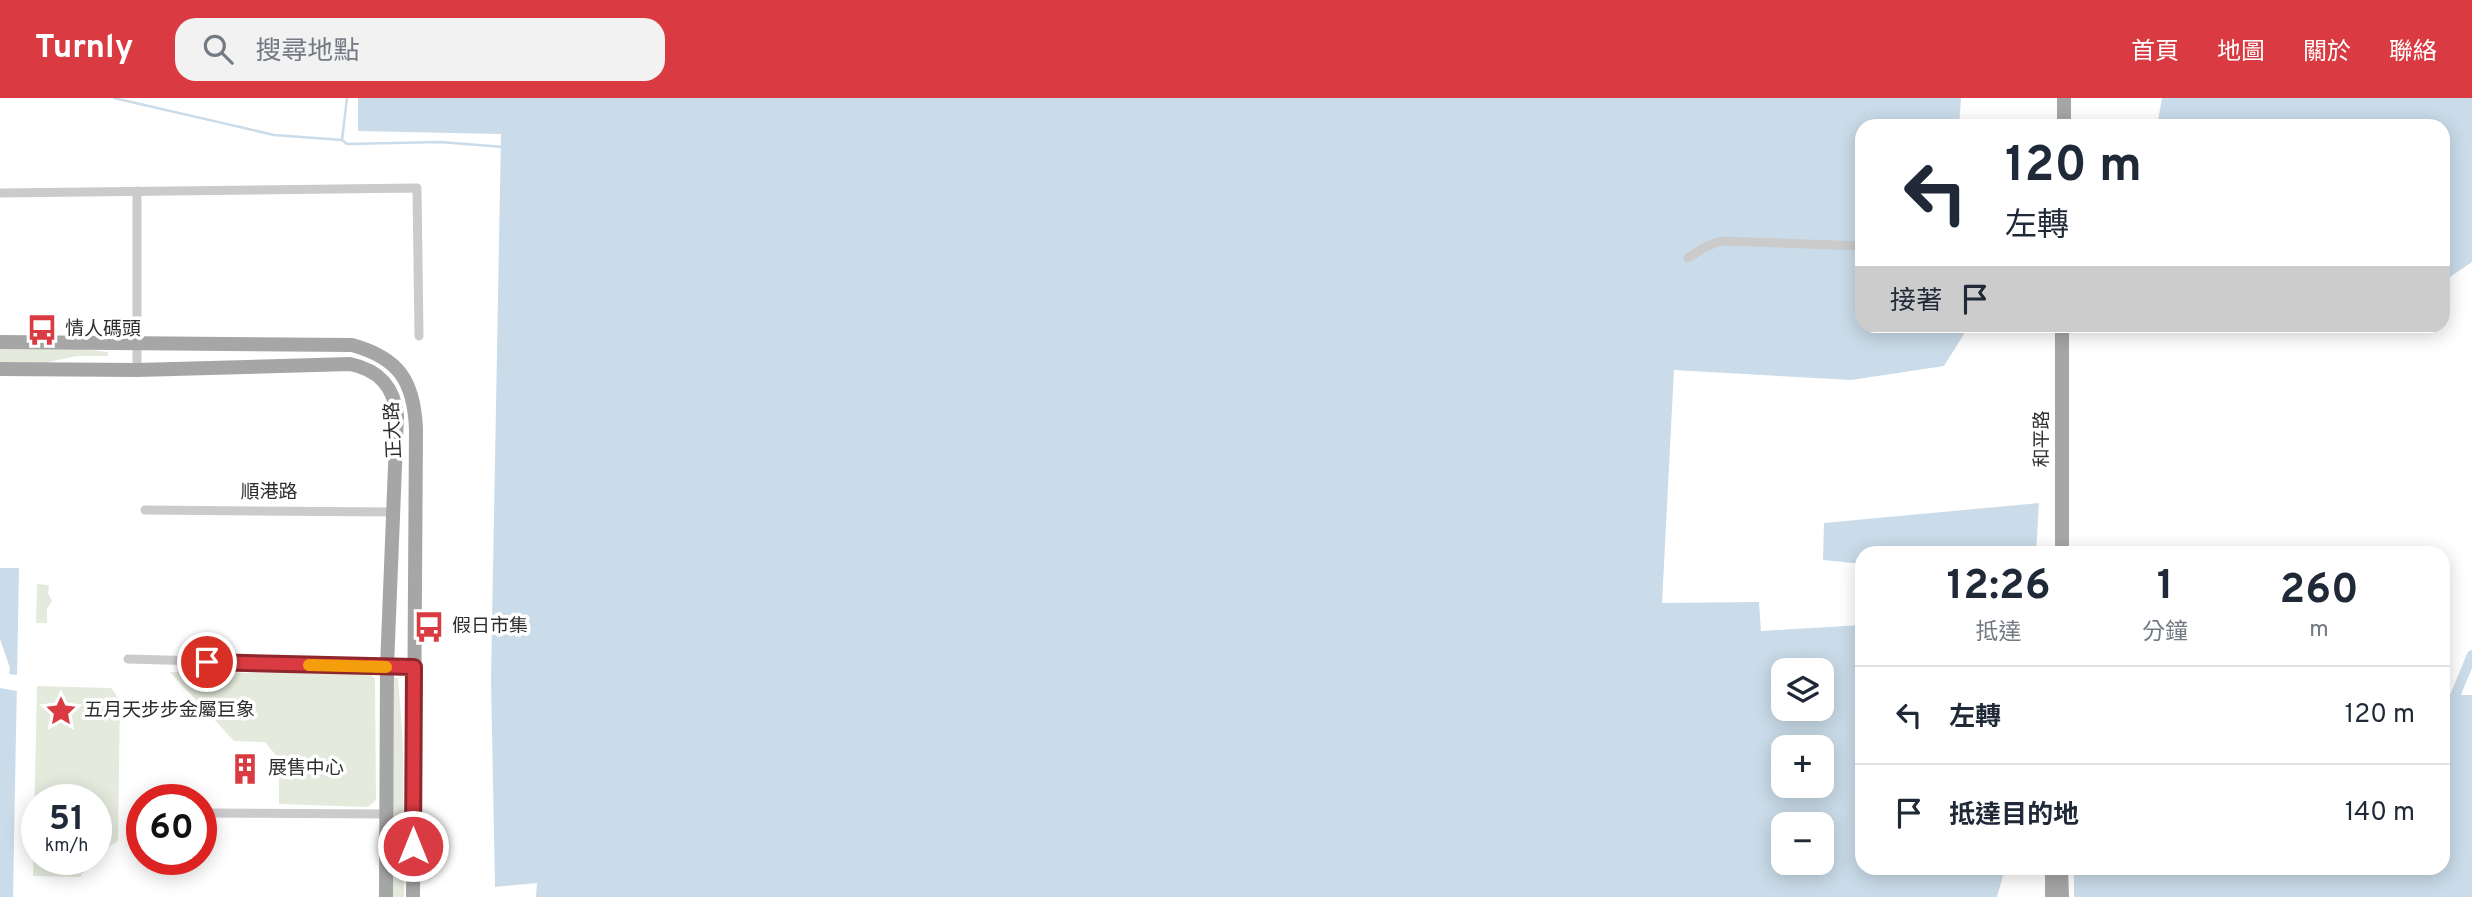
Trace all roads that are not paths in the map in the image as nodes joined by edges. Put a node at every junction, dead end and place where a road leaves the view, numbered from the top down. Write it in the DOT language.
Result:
graph roads {
  1 [pos="2055,98"];
  2 [pos="2064,98"];
  3 [pos="2055,119"];
  4 [pos="2064,119"];
  5 [pos="137,191"];
  6 [pos="0,193"];
  7 [pos="1855,246"];
  8 [pos="1688,258"];
  9 [pos="2055,333"];
  10 [pos="2062,333"];
  11 [pos="419,336"];
  12 [pos="0,342"];
  13 [pos="137,343"];
  14 [pos="0,369"];
  15 [pos="137,370"];
  16 [pos="145,510"];
  17 [pos="394,512"];
  18 [pos="2055,546"];
  19 [pos="2062,546"];
  20 [pos="128,659"];
  21 [pos="387,667"];
  22 [pos="414,667"];
  23 [pos="217,813"];
  24 [pos="387,814"];
  25 [pos="2052,875"];
  26 [pos="2061,875"];
  27 [pos="386,897"];
  28 [pos="413,897"];
  29 [pos="2052,897"];
  30 [pos="2062,897"];
  1 -- 3 [label="main road"];
  2 -- 4 [label="main road"];
  5 -- 6 [label="street"];
  5 -- 11 [label="street"];
  5 -- 13 [label="street"];
  7 -- 8 [label="street"];
  9 -- 18 [label="main road, 和平路"];
  10 -- 19 [label="main road, 和平路"];
  12 -- 13 [label="main road, 正大路"];
  13 -- 15 [label="street"];
  13 -- 22 [label="main road, 正大路"];
  14 -- 15 [label="main road, 正大路"];
  15 -- 17 [label="main road, 正大路"];
  16 -- 17 [label="street, 順港路"];
  17 -- 21 [label="main road, 正大路"];
  20 -- 21 [label="street"];
  21 -- 22 [label="street"];
  21 -- 24 [label="main road, 正大路"];
  22 -- 28 [label="main road, 正大路"];
  23 -- 24 [label="street"];
  24 -- 27 [label="main road, 正大路"];
  25 -- 29 [label="main road"];
  26 -- 30 [label="main road"];
}
